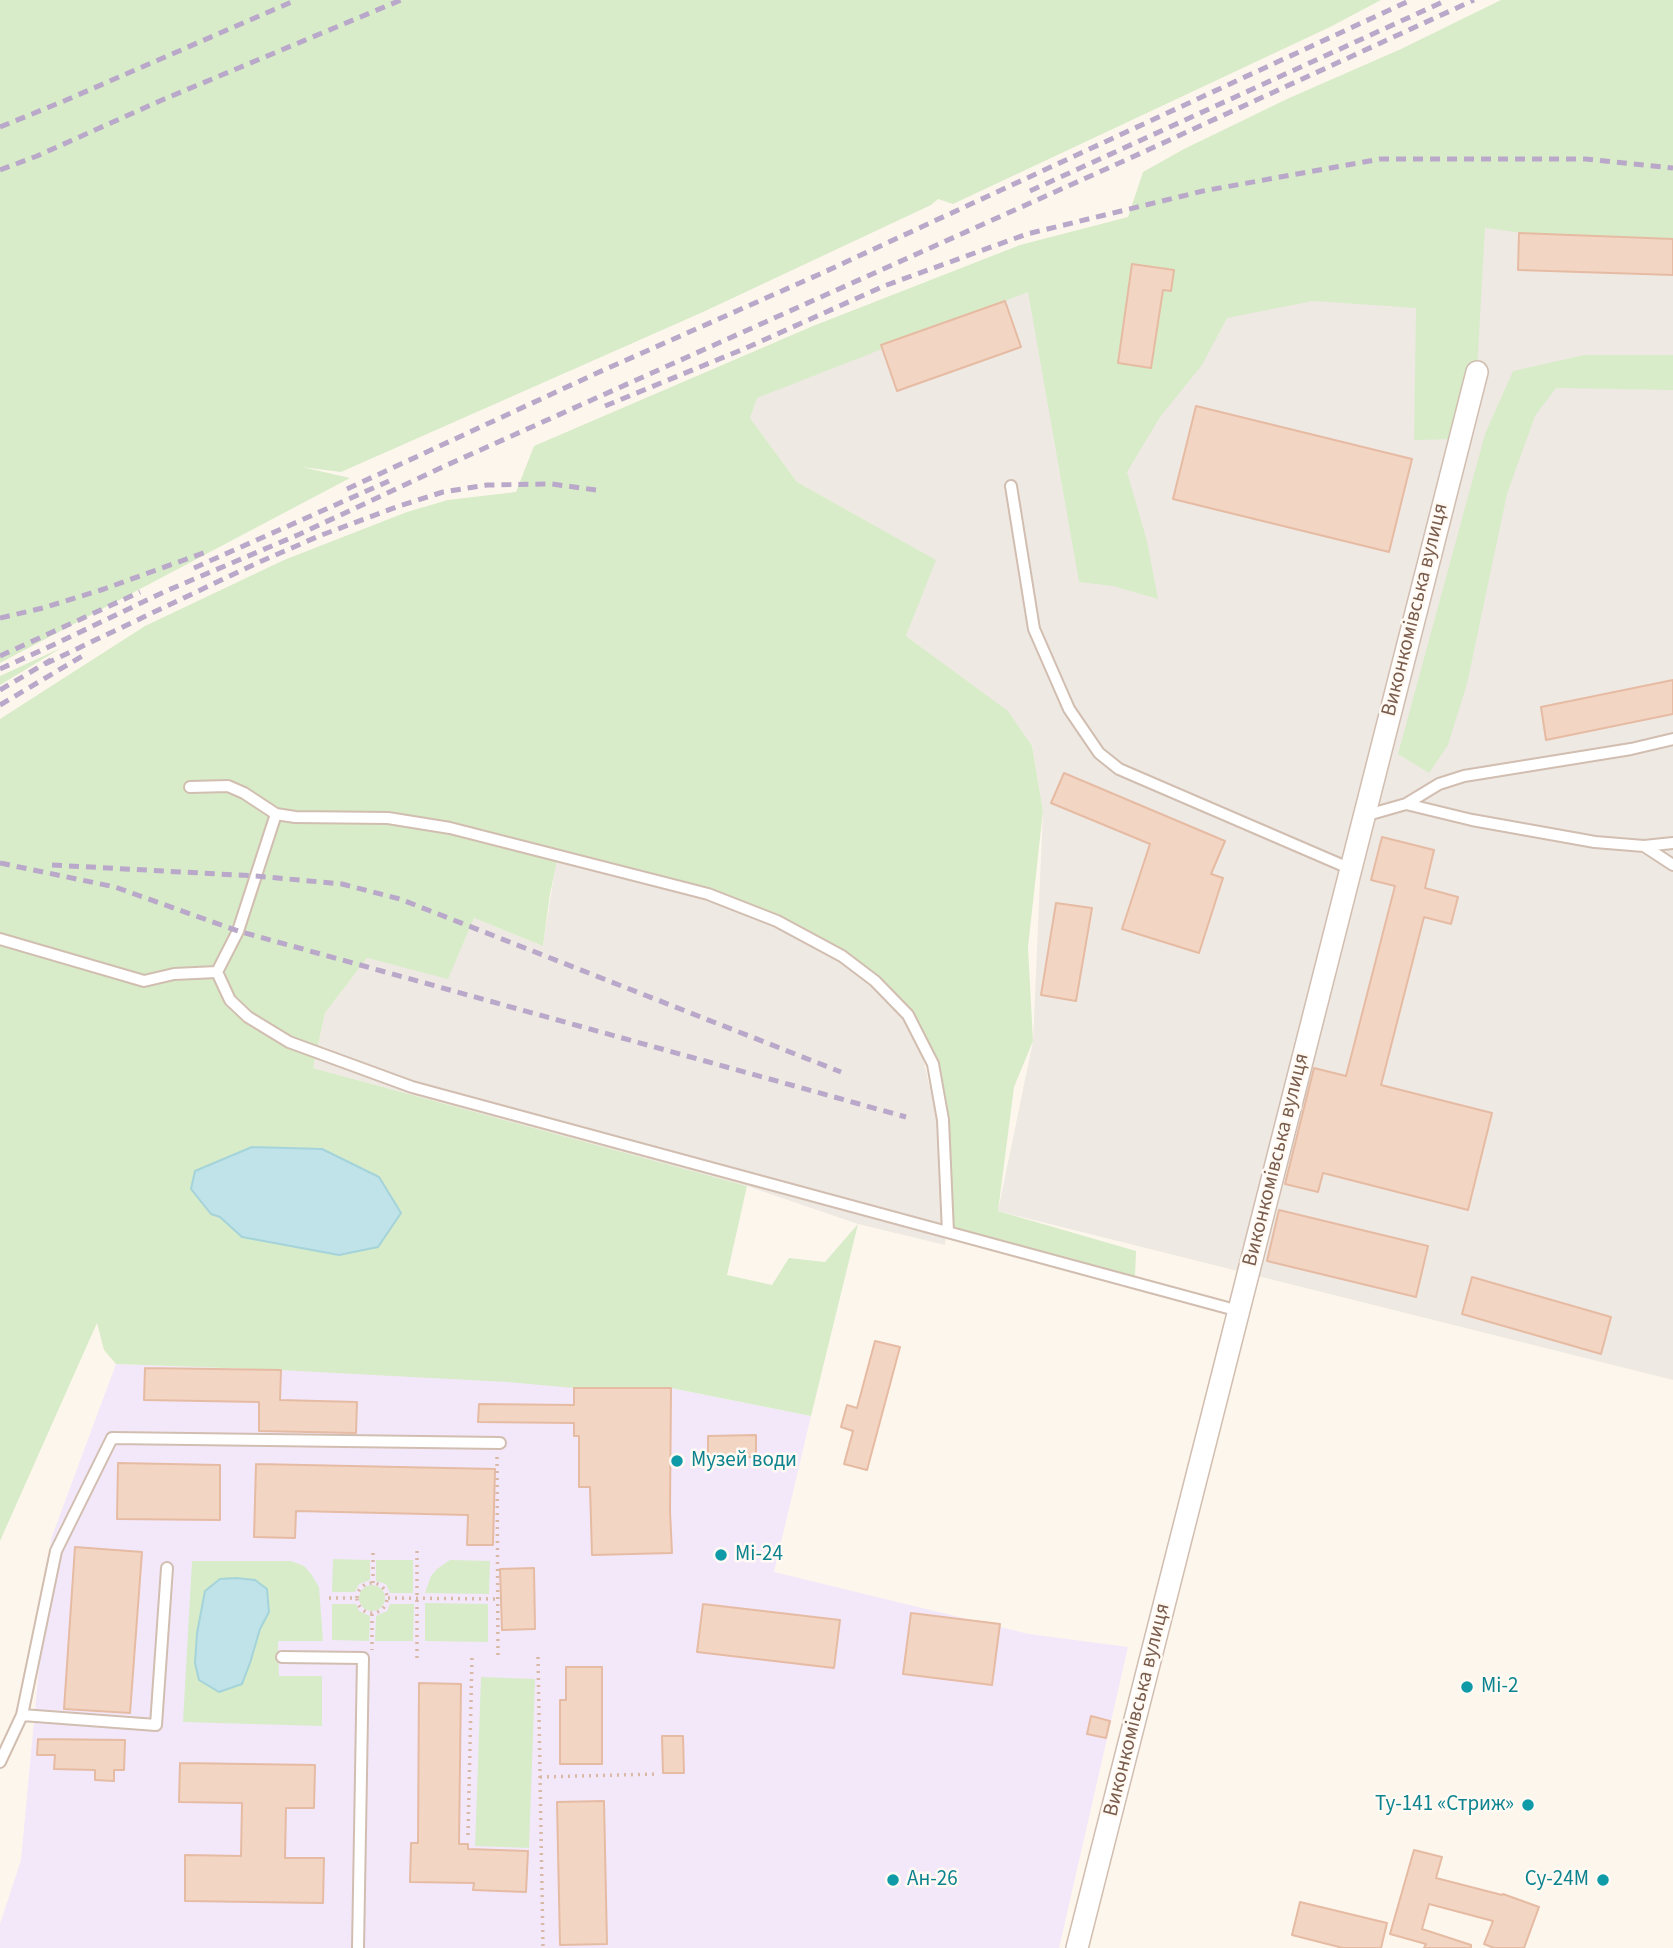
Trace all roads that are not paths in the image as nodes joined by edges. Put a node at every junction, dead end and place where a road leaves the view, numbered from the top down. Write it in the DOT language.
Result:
graph roads {
  1 [pos="1477,372"];
  2 [pos="1012,486"];
  3 [pos="1673,739"];
  4 [pos="190,787"];
  5 [pos="1406,804"];
  6 [pos="276,814"];
  7 [pos="1364,816"];
  8 [pos="1673,843"];
  9 [pos="1644,846"];
  10 [pos="1673,865"];
  11 [pos="1351,869"];
  12 [pos="0,939"];
  13 [pos="217,972"];
  14 [pos="948,1232"];
  15 [pos="1239,1311"];
  16 [pos="499,1443"];
  17 [pos="167,1568"];
  18 [pos="282,1657"];
  19 [pos="22,1716"];
  20 [pos="0,1762"];
  21 [pos="358,1948"];
  22 [pos="1077,1948"];
  1 -- 7 [label="street, Виконкомівська вулиця"];
  2 -- 11 [label="lane"];
  3 -- 5 [label="lane"];
  4 -- 6 [label="lane"];
  5 -- 7 [label="lane"];
  5 -- 9 [label="lane"];
  6 -- 13 [label="lane"];
  6 -- 14 [label="lane"];
  7 -- 11 [label="street, Виконкомівська вулиця"];
  8 -- 9 [label="lane"];
  9 -- 10 [label="lane"];
  11 -- 15 [label="street, Виконкомівська вулиця"];
  12 -- 13 [label="lane"];
  13 -- 14 [label="lane"];
  14 -- 15 [label="lane"];
  15 -- 22 [label="street, Виконкомівська вулиця"];
  16 -- 19 [label="lane"];
  17 -- 19 [label="lane"];
  18 -- 21 [label="lane"];
  19 -- 20 [label="lane"];
}
